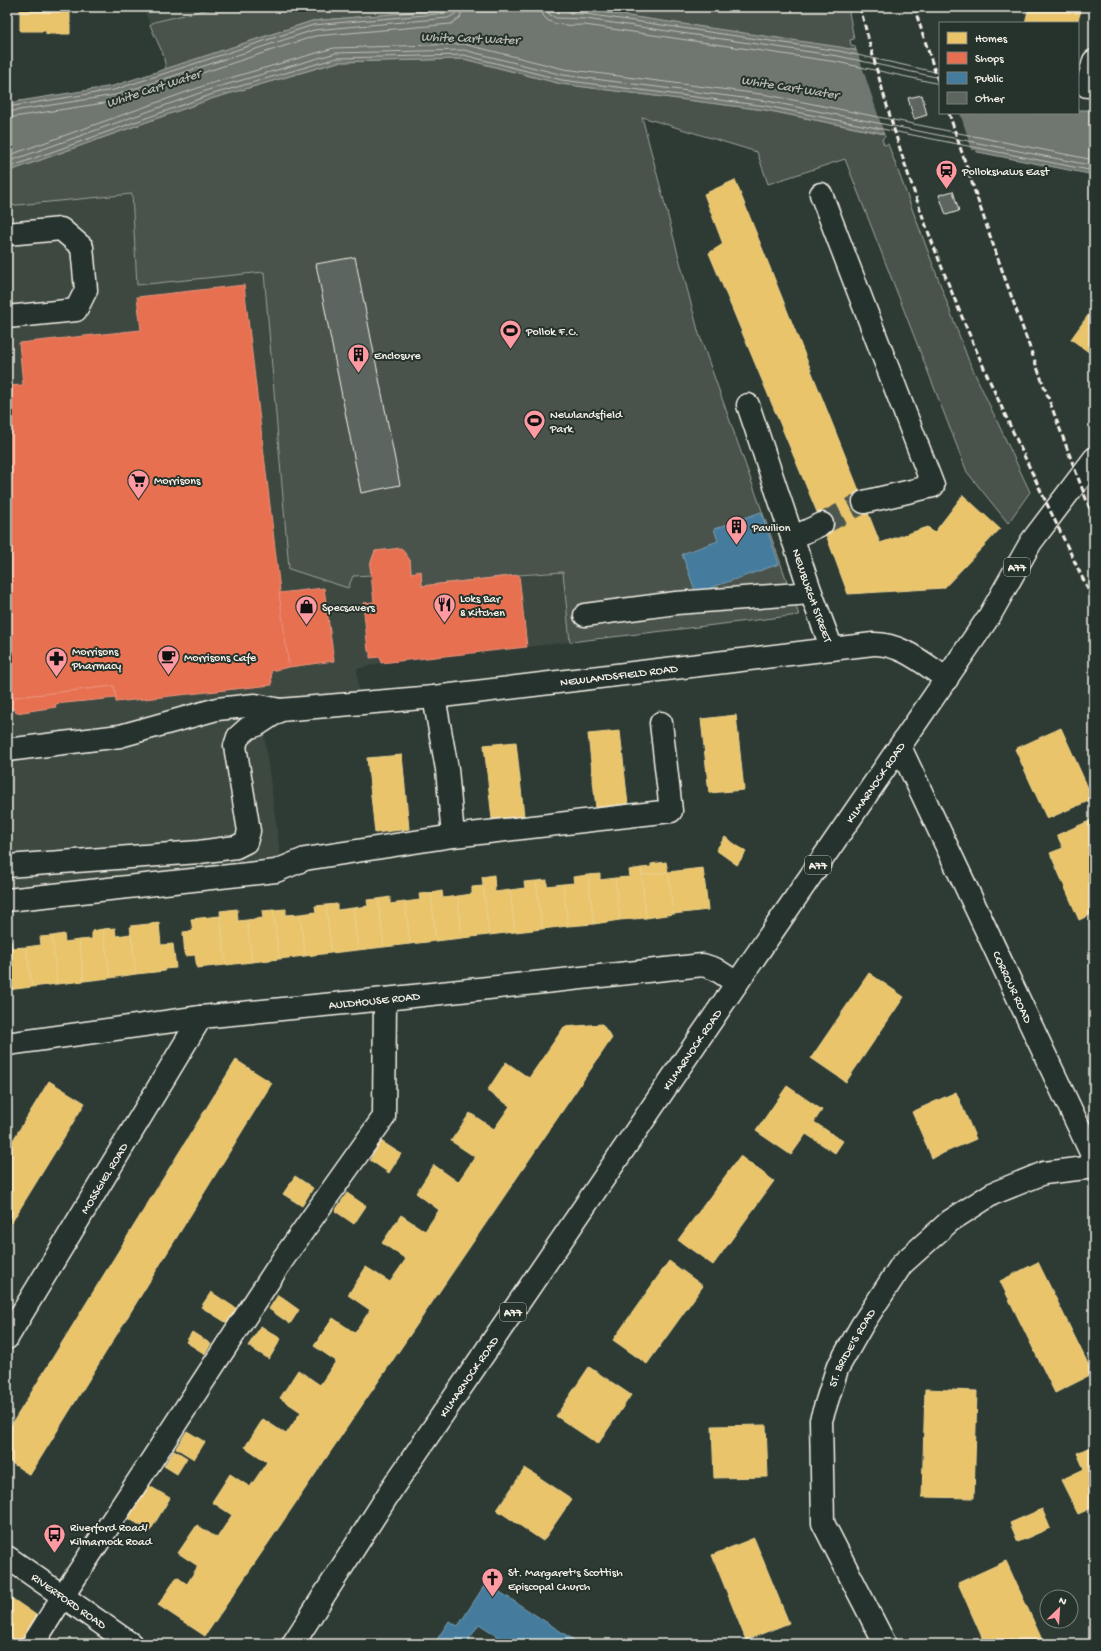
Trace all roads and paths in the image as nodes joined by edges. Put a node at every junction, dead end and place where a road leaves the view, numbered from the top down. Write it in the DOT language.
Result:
graph roads {
  1 [pos="1094,60"];
  2 [pos="1088,86"];
  3 [pos="821,194"];
  4 [pos="7,234"];
  5 [pos="7,317"];
  6 [pos="748,405"];
  7 [pos="1094,459"];
  8 [pos="864,502"];
  9 [pos="822,524"];
  10 [pos="792,538"];
  11 [pos="810,593"];
  12 [pos="585,615"];
  13 [pos="832,649"];
  14 [pos="947,679"];
  15 [pos="434,697"];
  16 [pos="280,710"];
  17 [pos="661,723"];
  18 [pos="900,747"];
  19 [pos="7,750"];
  20 [pos="453,836"];
  21 [pos="7,866"];
  22 [pos="7,900"];
  23 [pos="737,983"];
  24 [pos="385,999"];
  25 [pos="201,1017"];
  26 [pos="7,1044"];
  27 [pos="1094,1159"];
  28 [pos="1094,1167"];
  29 [pos="7,1338"];
  30 [pos="7,1557"];
  31 [pos="63,1596"];
  32 [pos="34,1644"];
  33 [pos="131,1644"];
  34 [pos="293,1644"];
  35 [pos="885,1644"];
  1 -- 2 [label="street"];
  3 -- 8 [label="street"];
  4 -- 5 [label="street"];
  6 -- 10 [label="street, NEWBURGH STREET"];
  7 -- 14 [label="street, KILMARNOCK ROAD / A77"];
  9 -- 10 [label="street"];
  10 -- 11 [label="street, NEWBURGH STREET"];
  11 -- 12 [label="street"];
  11 -- 13 [label="street, NEWBURGH STREET"];
  13 -- 14 [label="street, NEWLANDSFIELD ROAD"];
  13 -- 15 [label="street, NEWLANDSFIELD ROAD"];
  14 -- 18 [label="street, KILMARNOCK ROAD / A77"];
  15 -- 16 [label="street, NEWLANDSFIELD ROAD"];
  15 -- 20 [label="street"];
  16 -- 19 [label="street"];
  16 -- 21 [label="street"];
  17 -- 20 [label="street"];
  18 -- 23 [label="street, KILMARNOCK ROAD / A77"];
  18 -- 27 [label="street, CORROUR ROAD"];
  20 -- 22 [label="street"];
  23 -- 24 [label="street, AULDHOUSE ROAD"];
  23 -- 34 [label="street, KILMARNOCK ROAD / A77"];
  24 -- 25 [label="street, AULDHOUSE ROAD"];
  24 -- 31 [label="street"];
  25 -- 26 [label="street, AULDHOUSE ROAD"];
  25 -- 29 [label="street, MOSSGIEL ROAD"];
  28 -- 35 [label="street, ST. BRIDE'S ROAD"];
  30 -- 31 [label="street, RIVERFORD ROAD"];
  31 -- 32 [label="street"];
  31 -- 33 [label="street, RIVERFORD ROAD"];
}
